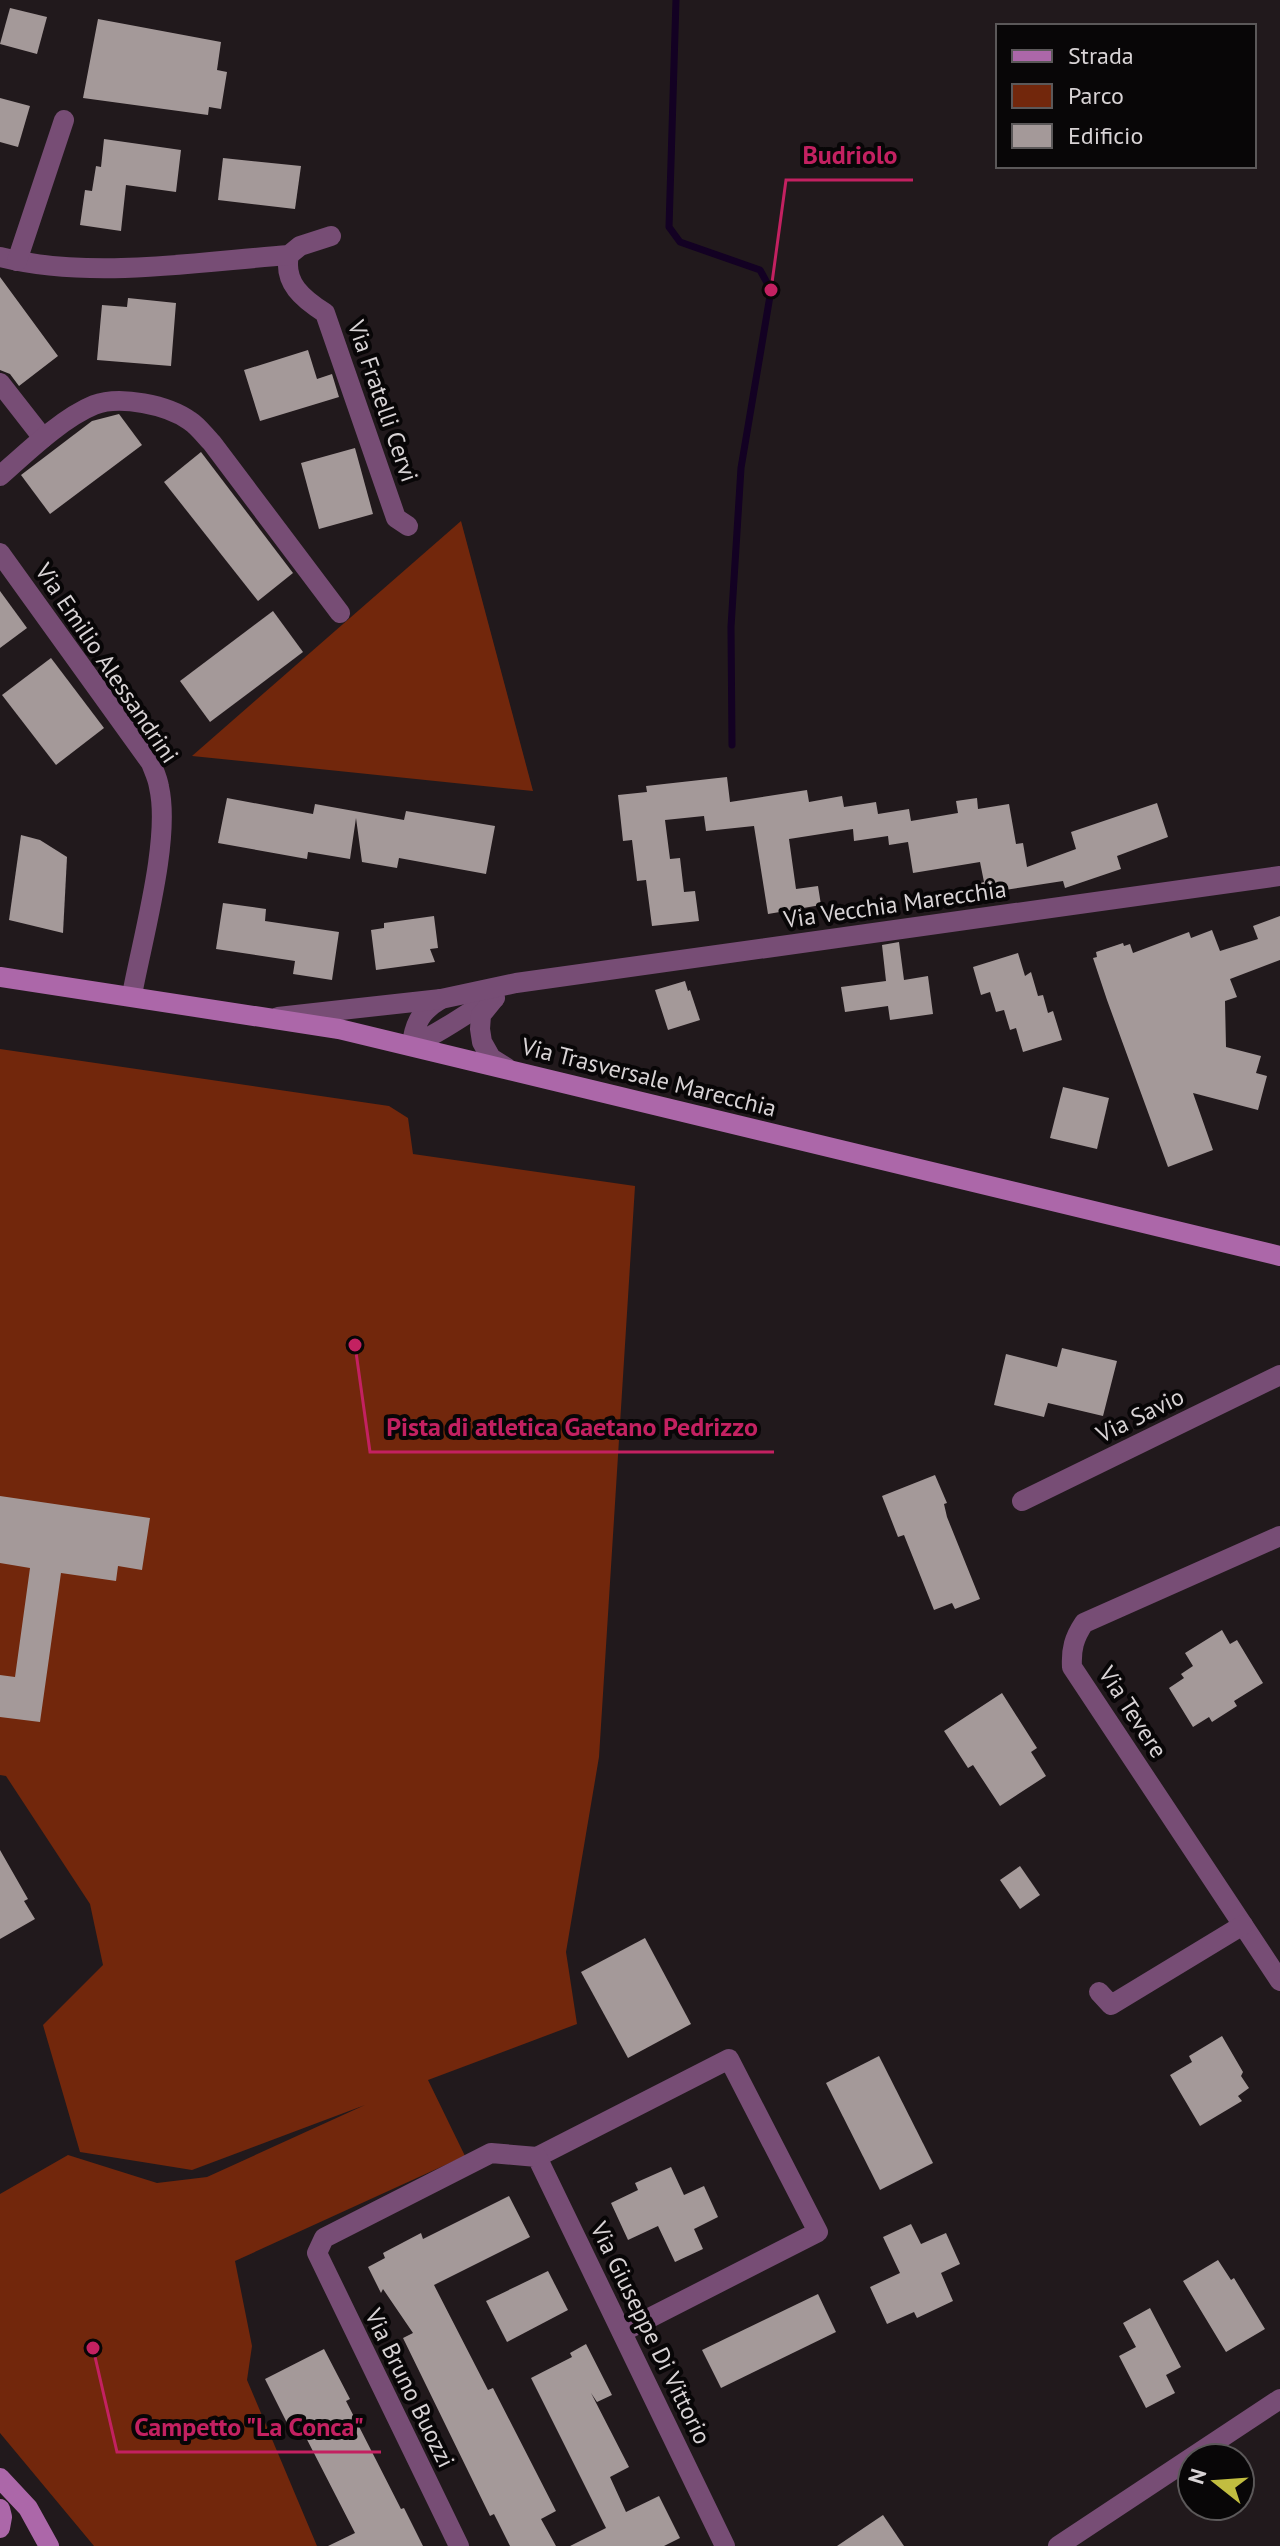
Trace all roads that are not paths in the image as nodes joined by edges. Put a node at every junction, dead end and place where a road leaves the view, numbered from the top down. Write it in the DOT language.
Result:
graph roads {
  1 [pos="64,120"];
  2 [pos="331,236"];
  3 [pos="289,255"];
  4 [pos="8,259"];
  5 [pos="0,383"];
  6 [pos="43,438"];
  7 [pos="0,476"];
  8 [pos="408,526"];
  9 [pos="0,553"];
  10 [pos="340,613"];
  11 [pos="1280,876"];
  12 [pos="0,977"];
  13 [pos="516,983"];
  14 [pos="132,995"];
  15 [pos="495,998"];
  16 [pos="441,999"];
  17 [pos="271,1017"];
  18 [pos="412,1045"];
  19 [pos="507,1068"];
  20 [pos="1280,1256"];
  21 [pos="1280,1375"];
  22 [pos="1022,1501"];
  23 [pos="1280,1536"];
  24 [pos="1243,1925"];
  25 [pos="1280,1981"];
  26 [pos="1105,1998"];
  27 [pos="530,2156"];
  28 [pos="622,2332"];
  29 [pos="1280,2399"];
  30 [pos="0,2478"];
  31 [pos="0,2509"];
  32 [pos="0,2528"];
  33 [pos="49,2546"];
  34 [pos="459,2546"];
  35 [pos="725,2546"];
  36 [pos="1058,2546"];
  1 -- 4 [label="street"];
  2 -- 3 [label="street"];
  3 -- 4 [label="street"];
  3 -- 8 [label="street, Via Fratelli Cervi"];
  5 -- 6 [label="street"];
  6 -- 7 [label="street"];
  6 -- 10 [label="street"];
  9 -- 14 [label="street, Via Emilio Alessandrini"];
  11 -- 13 [label="street, Via Vecchia Marecchia"];
  12 -- 14 [label="street, Via Trasversale Marecchia"];
  13 -- 15 [label="street, Via Vecchia Marecchia"];
  13 -- 16 [label="street, Via Vecchia Marecchia"];
  14 -- 17 [label="street, Via Trasversale Marecchia"];
  15 -- 18 [label="street, Via Vecchia Marecchia"];
  15 -- 19 [label="street"];
  16 -- 17 [label="street, Via Vecchia Marecchia"];
  16 -- 18 [label="street"];
  17 -- 18 [label="street, Via Trasversale Marecchia"];
  18 -- 19 [label="street, Via Trasversale Marecchia"];
  19 -- 20 [label="street, Via Trasversale Marecchia"];
  21 -- 22 [label="street, Via Savio"];
  23 -- 24 [label="street, Via Tevere"];
  24 -- 25 [label="street, Via Tevere"];
  24 -- 26 [label="street"];
  27 -- 28 [label="street, Via Giuseppe Di Vittorio"];
  27 -- 28 [label="street"];
  27 -- 34 [label="street, Via Bruno Buozzi"];
  28 -- 35 [label="street, Via Giuseppe Di Vittorio"];
  29 -- 36 [label="street"];
  30 -- 33 [label="street"];
  31 -- 32 [label="street"];
}
